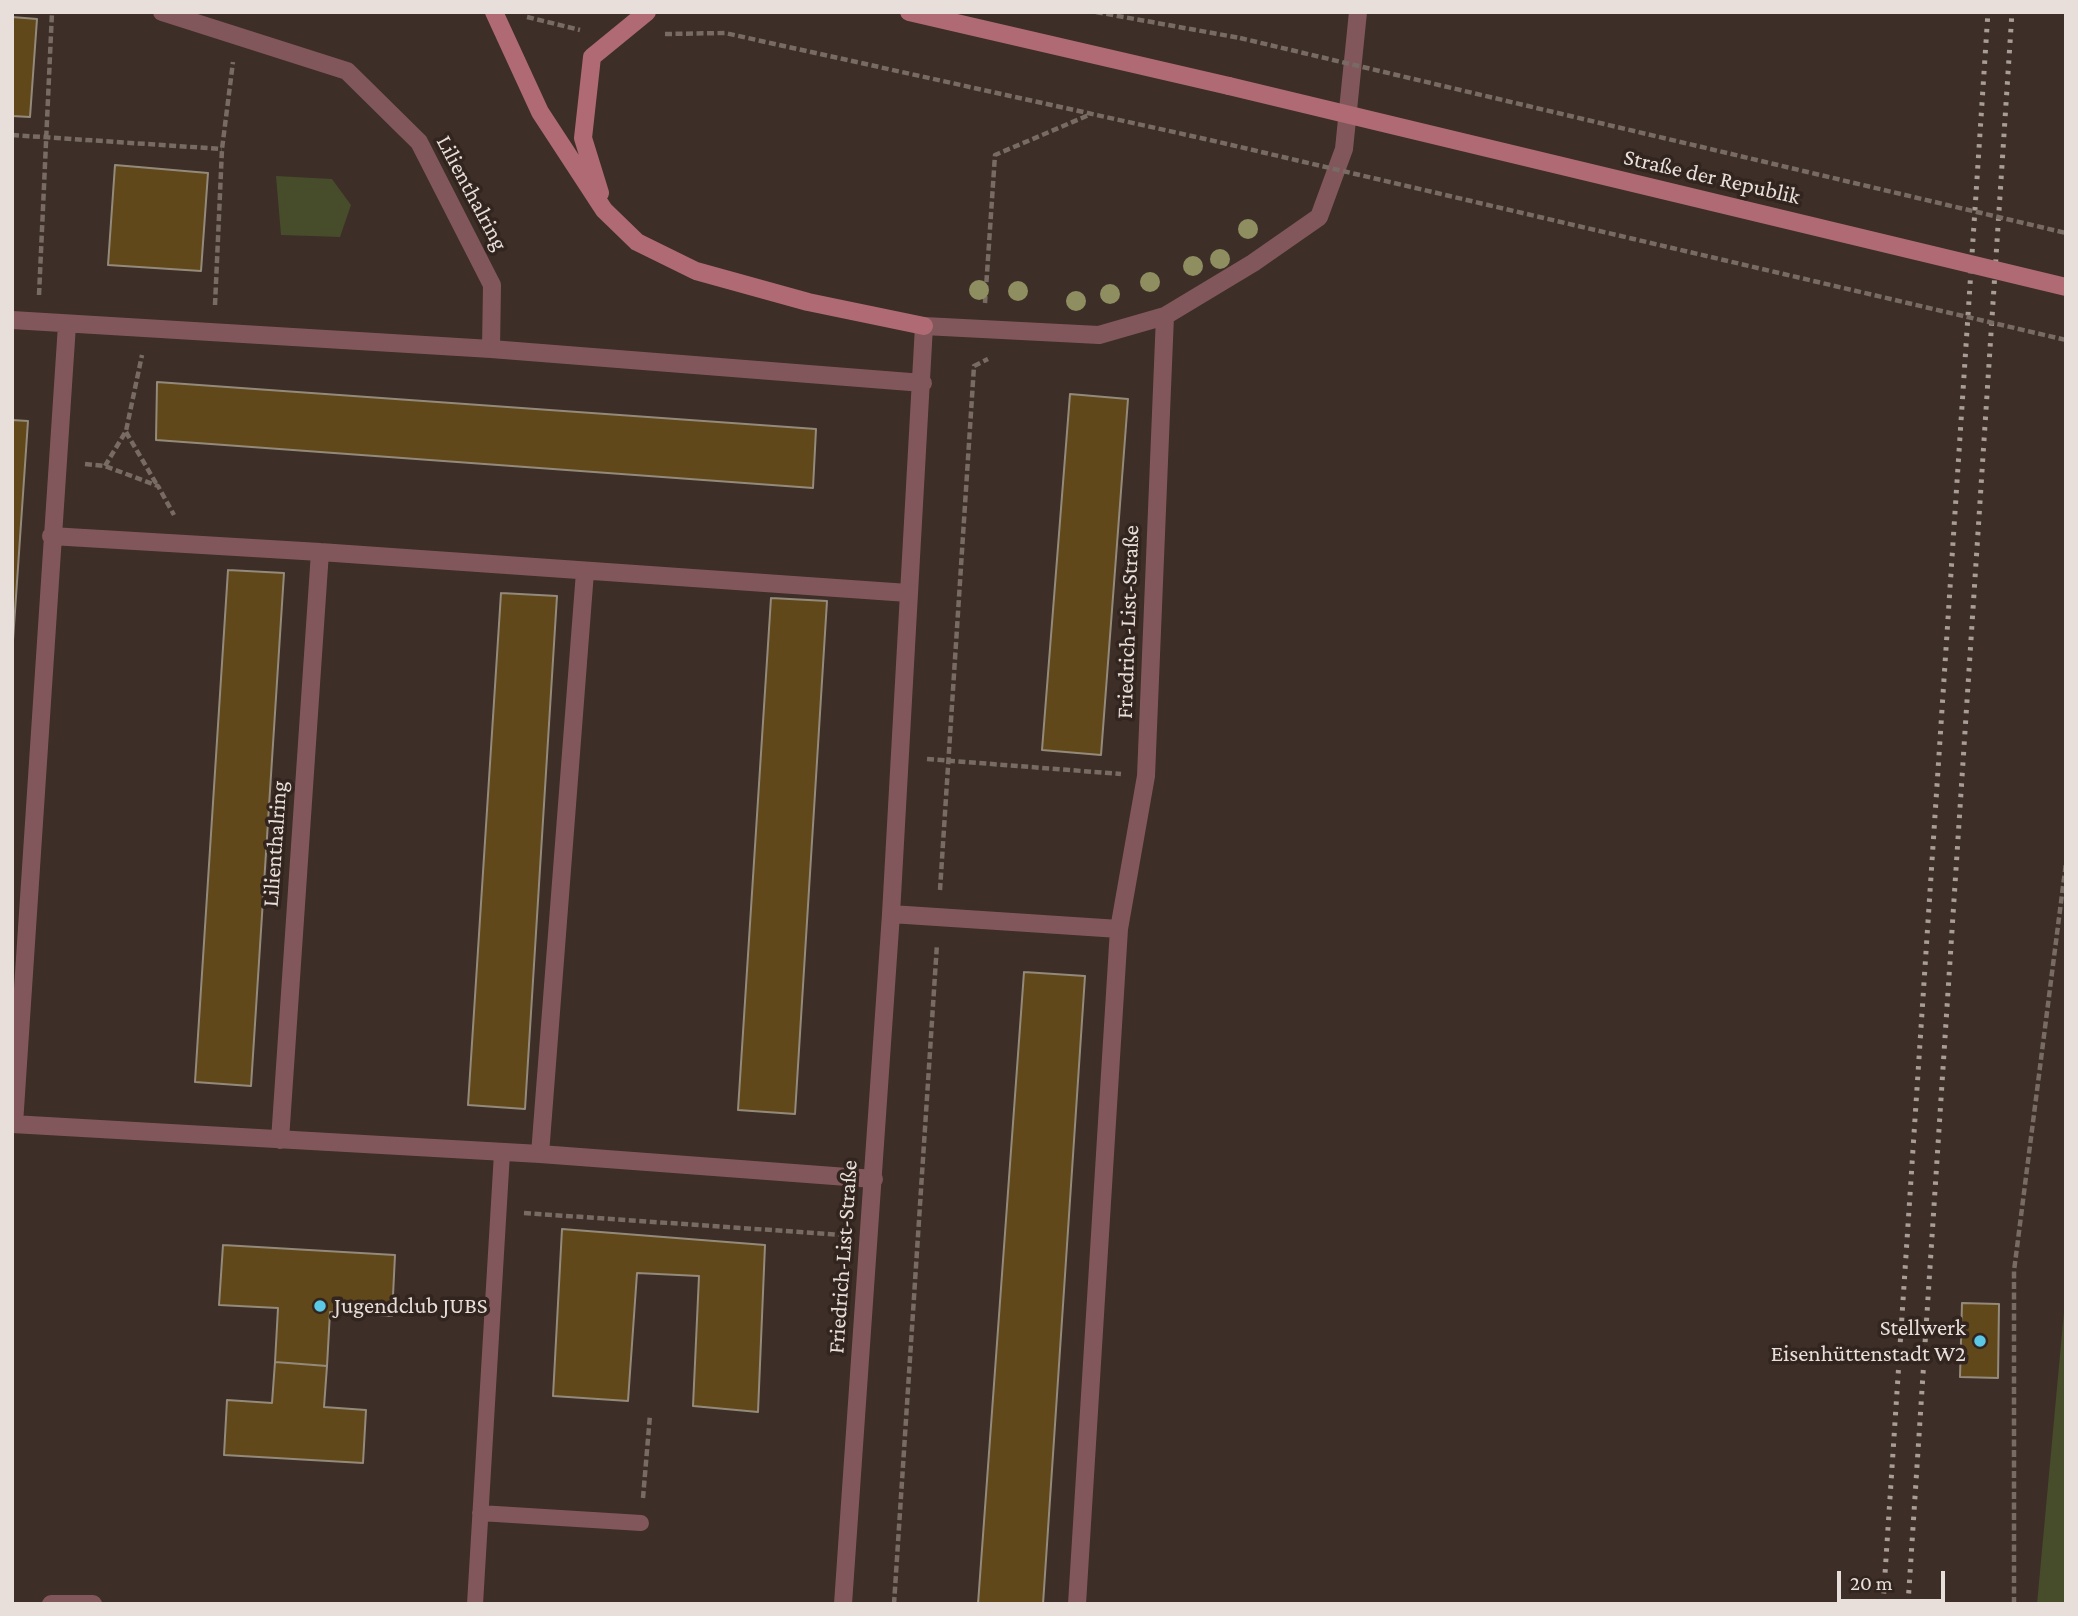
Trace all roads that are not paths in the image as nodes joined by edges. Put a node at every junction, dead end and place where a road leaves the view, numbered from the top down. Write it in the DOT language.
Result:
graph roads {
  1 [pos="162,12"];
  2 [pos="494,12"];
  3 [pos="646,12"];
  4 [pos="909,12"];
  5 [pos="1358,12"];
  6 [pos="604,210"];
  7 [pos="2066,287"];
  8 [pos="1165,316"];
  9 [pos="12,320"];
  10 [pos="67,326"];
  11 [pos="924,326"];
  12 [pos="491,349"];
  13 [pos="923,383"];
  14 [pos="51,536"];
  15 [pos="320,552"];
  16 [pos="584,572"];
  17 [pos="908,593"];
  18 [pos="891,914"];
  19 [pos="1119,929"];
  20 [pos="13,1124"];
  21 [pos="280,1139"];
  22 [pos="502,1153"];
  23 [pos="540,1154"];
  24 [pos="874,1179"];
  25 [pos="480,1513"];
  26 [pos="641,1523"];
  27 [pos="51,1604"];
  28 [pos="93,1604"];
  29 [pos="475,1604"];
  30 [pos="843,1604"];
  31 [pos="1077,1604"];
  1 -- 12 [label="street, Lilienthalring"];
  2 -- 6 [label="main road"];
  3 -- 6 [label="main road"];
  4 -- 7 [label="main road, Straße der Republik, bridge"];
  5 -- 8 [label="street"];
  6 -- 11 [label="main road"];
  8 -- 11 [label="street"];
  8 -- 19 [label="street, Friedrich-List-Straße"];
  9 -- 10 [label="street"];
  10 -- 12 [label="street"];
  10 -- 14 [label="street"];
  11 -- 13 [label="street, Friedrich-List-Straße"];
  12 -- 13 [label="street"];
  13 -- 17 [label="street, Friedrich-List-Straße"];
  14 -- 15 [label="street"];
  14 -- 20 [label="street"];
  15 -- 16 [label="street"];
  15 -- 21 [label="street, Lilienthalring"];
  16 -- 17 [label="street"];
  16 -- 23 [label="street"];
  17 -- 18 [label="street, Friedrich-List-Straße"];
  18 -- 19 [label="street"];
  18 -- 24 [label="street, Friedrich-List-Straße"];
  19 -- 31 [label="street, Friedrich-List-Straße"];
  20 -- 21 [label="street"];
  21 -- 22 [label="street"];
  22 -- 23 [label="street"];
  22 -- 25 [label="lane"];
  23 -- 24 [label="street"];
  24 -- 30 [label="street, Friedrich-List-Straße"];
  25 -- 26 [label="lane"];
  25 -- 29 [label="lane"];
  27 -- 28 [label="street"];
}
